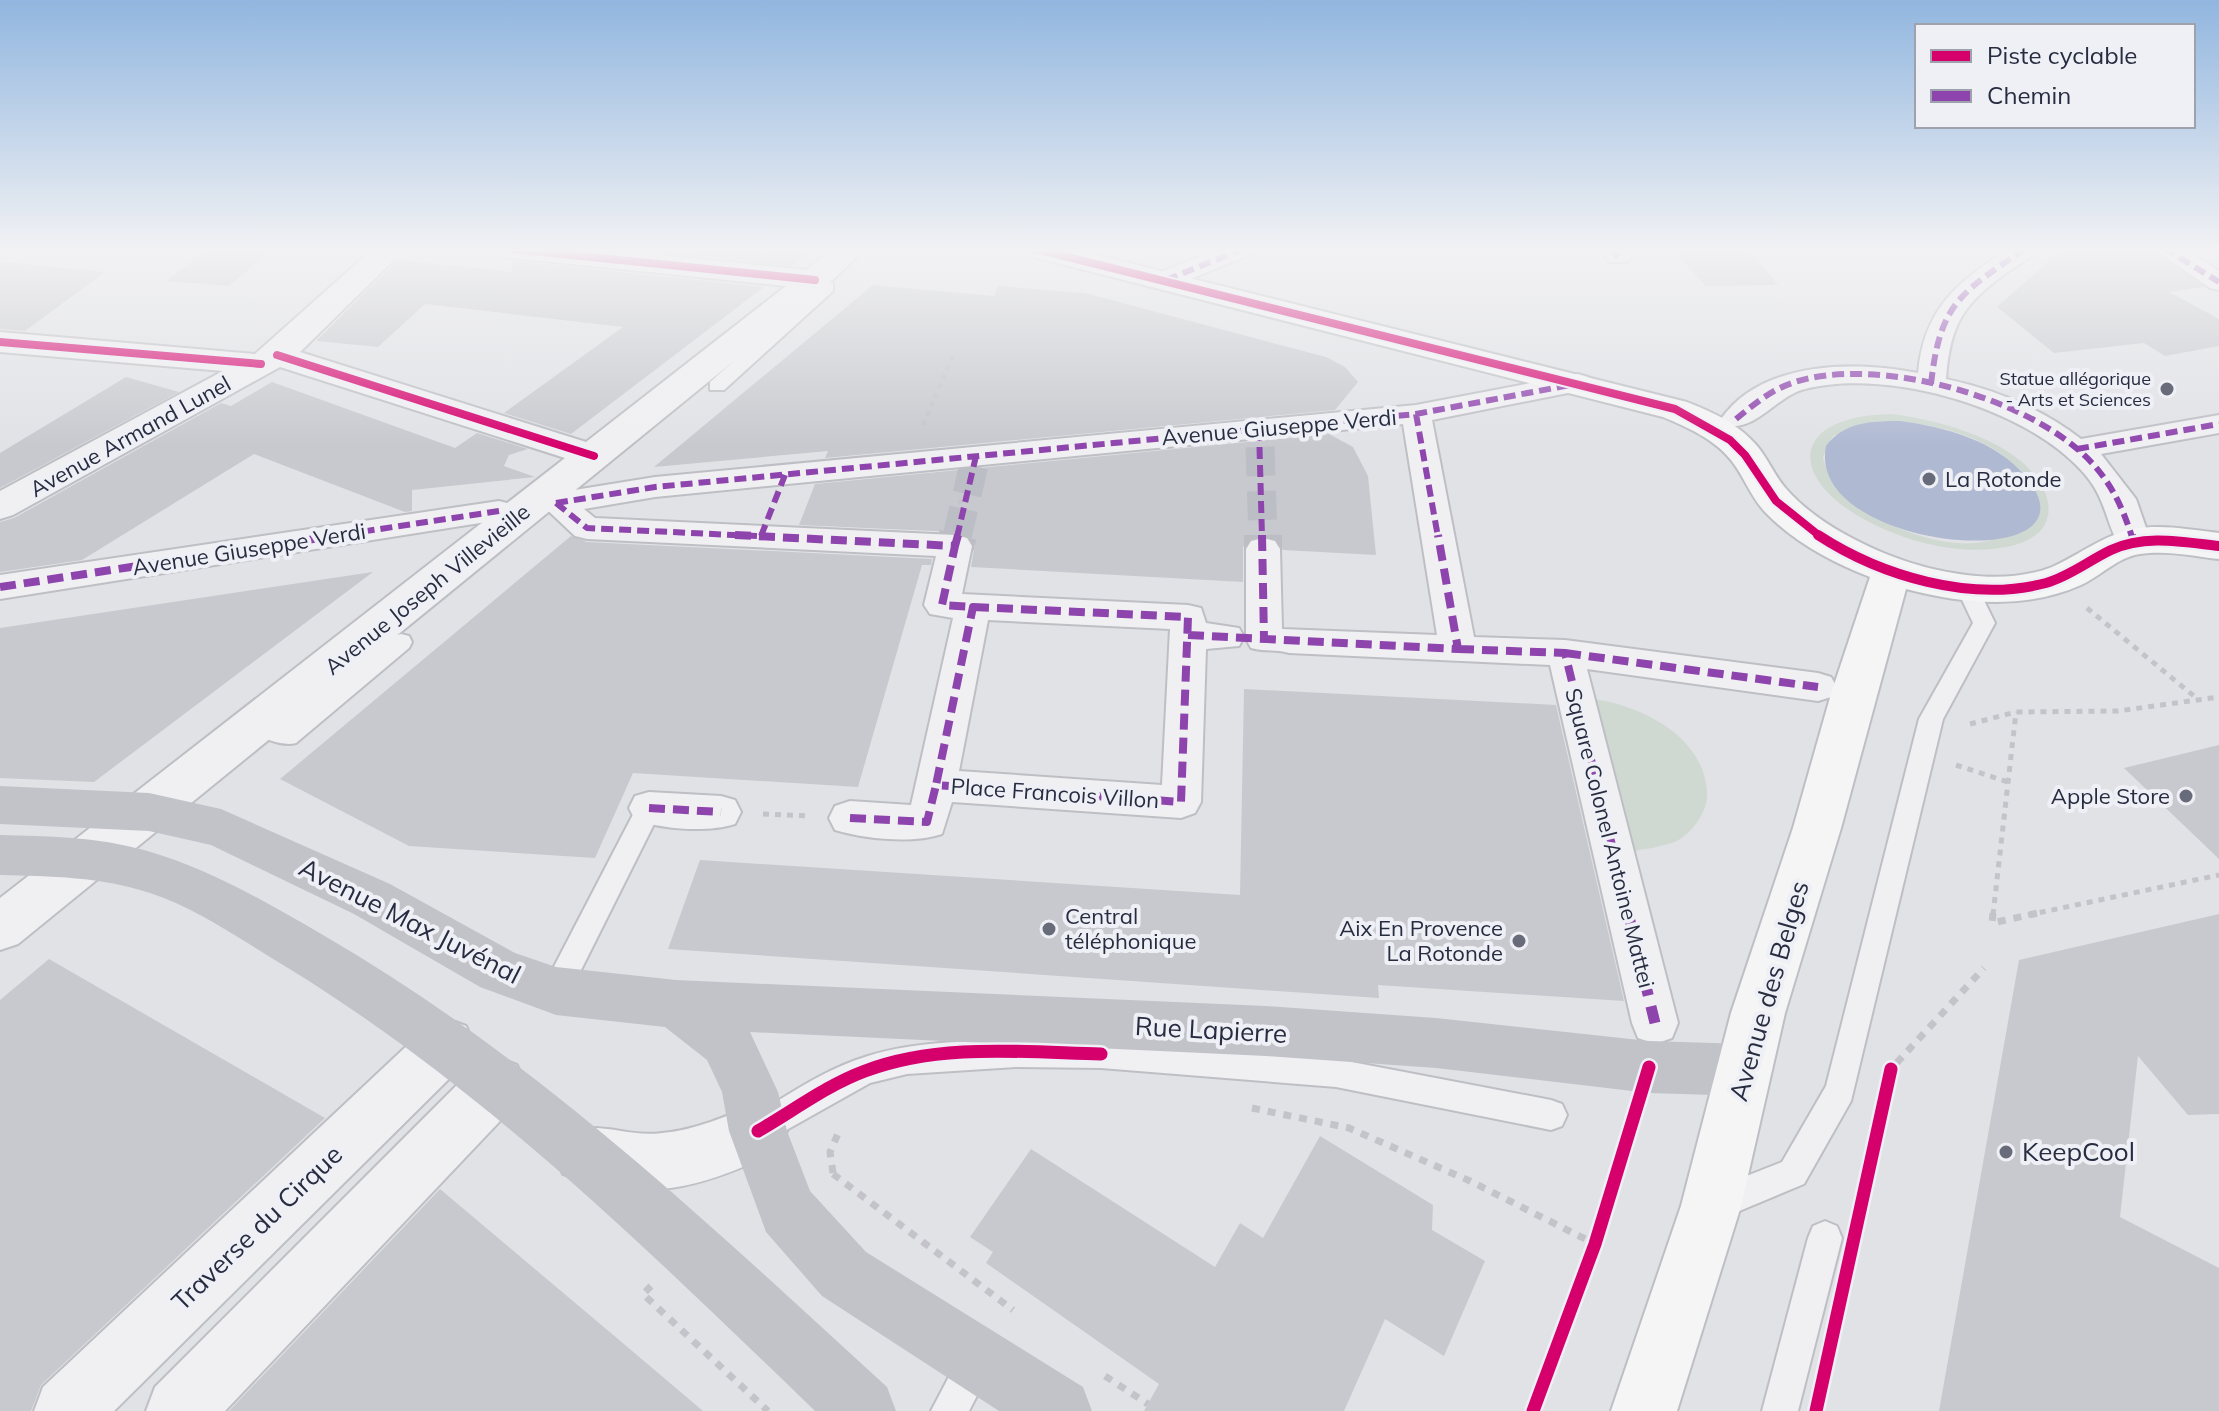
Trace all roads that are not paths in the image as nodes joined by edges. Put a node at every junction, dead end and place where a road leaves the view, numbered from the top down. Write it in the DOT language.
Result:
graph roads {
  1 [pos="319,314"];
  2 [pos="772,314"];
  3 [pos="797,314"];
  4 [pos="1296,314"];
  5 [pos="1949,314"];
  6 [pos="0,342"];
  7 [pos="269,359"];
  8 [pos="1578,383"];
  9 [pos="1931,384"];
  10 [pos="717,386"];
  11 [pos="1416,414"];
  12 [pos="2219,424"];
  13 [pos="1731,428"];
  14 [pos="2077,449"];
  15 [pos="594,456"];
  16 [pos="785,475"];
  17 [pos="0,507"];
  18 [pos="499,511"];
  19 [pos="761,536"];
  20 [pos="2134,542"];
  21 [pos="2219,546"];
  22 [pos="1263,549"];
  23 [pos="1892,571"];
  24 [pos="1966,585"];
  25 [pos="0,587"];
  26 [pos="973,607"];
  27 [pos="1188,635"];
  28 [pos="1226,637"];
  29 [pos="401,642"];
  30 [pos="1458,649"];
  31 [pos="1565,653"];
  32 [pos="1818,687"];
  33 [pos="259,724"];
  34 [pos="936,785"];
  35 [pos="0,805"];
  36 [pos="649,808"];
  37 [pos="149,812"];
  38 [pos="721,812"];
  39 [pos="850,818"];
  40 [pos="0,855"];
  41 [pos="89,857"];
  42 [pos="0,928"];
  43 [pos="556,991"];
  44 [pos="676,1004"];
  45 [pos="1051,1022"];
  46 [pos="1655,1023"];
  47 [pos="447,1044"];
  48 [pos="1101,1054"];
  49 [pos="1745,1070"];
  50 [pos="497,1084"];
  51 [pos="1551,1115"];
  52 [pos="758,1131"];
  53 [pos="584,1154"];
  54 [pos="1711,1206"];
  55 [pos="1825,1238"];
  56 [pos="963,1385"];
  57 [pos="67,1411"];
  58 [pos="179,1411"];
  59 [pos="863,1411"];
  60 [pos="1059,1411"];
  61 [pos="1644,1411"];
  62 [pos="1780,1411"];
  1 -- 7 [label="street, Avenue Armand Lunel"];
  2 -- 15 [label="street, Avenue Joseph Villevieille"];
  3 -- 10 [label="lane"];
  4 -- 8 [label="main road"];
  5 -- 9 [label="street"];
  6 -- 7 [label="street"];
  7 -- 15 [label="street"];
  7 -- 17 [label="street, Avenue Armand Lunel"];
  8 -- 11 [label="street"];
  8 -- 13 [label="main road"];
  9 -- 13 [label="street"];
  9 -- 14 [label="street"];
  11 -- 16 [label="street, Avenue Giuseppe Verdi"];
  11 -- 30 [label="street, Avenue Giuseppe Verdi"];
  12 -- 14 [label="street"];
  13 -- 23 [label="main road"];
  14 -- 20 [label="street"];
  15 -- 33 [label="street, Avenue Joseph Villevieille"];
  16 -- 19 [label="street"];
  16 -- 19 [label="street, Avenue Giuseppe Verdi"];
  18 -- 25 [label="street, Avenue Giuseppe Verdi"];
  19 -- 26 [label="street, Avenue Giuseppe Verdi"];
  20 -- 21 [label="main road"];
  20 -- 24 [label="main road"];
  22 -- 30 [label="street"];
  23 -- 24 [label="main road"];
  23 -- 49 [label="main road, Avenue des Belges"];
  24 -- 54 [label="lane"];
  26 -- 27 [label="street"];
  26 -- 34 [label="street, Place Francois Villon"];
  27 -- 28 [label="street"];
  27 -- 34 [label="street, Place Francois Villon"];
  29 -- 33 [label="lane"];
  30 -- 31 [label="street, Square Colonel Antoine Mattei"];
  31 -- 32 [label="street, Square Colonel Antoine Mattei"];
  31 -- 46 [label="street, Square Colonel Antoine Mattei"];
  33 -- 37 [label="street, Avenue Joseph Villevieille"];
  34 -- 39 [label="street"];
  35 -- 37 [label="main road, Avenue Max Juvénal"];
  36 -- 38 [label="street"];
  36 -- 43 [label="lane"];
  37 -- 41 [label="street, Avenue Joseph Villevieille"];
  37 -- 43 [label="main road, Avenue Max Juvénal"];
  40 -- 41 [label="main road"];
  41 -- 42 [label="street, Avenue Joseph Villevieille"];
  41 -- 47 [label="main road"];
  43 -- 44 [label="main road, Avenue Max Juvénal"];
  44 -- 45 [label="main road, Rue Lapierre"];
  44 -- 52 [label="main road"];
  45 -- 48 [label="lane"];
  45 -- 49 [label="main road, Rue Lapierre"];
  47 -- 50 [label="main road"];
  47 -- 57 [label="street, Traverse du Cirque"];
  48 -- 51 [label="lane"];
  48 -- 52 [label="lane"];
  49 -- 54 [label="main road, Avenue des Belges"];
  50 -- 53 [label="main road"];
  50 -- 58 [label="street"];
  52 -- 53 [label="street"];
  52 -- 56 [label="main road"];
  53 -- 59 [label="main road"];
  54 -- 61 [label="main road, Avenue des Belges"];
  55 -- 62 [label="lane"];
  56 -- 60 [label="main road"];
}
